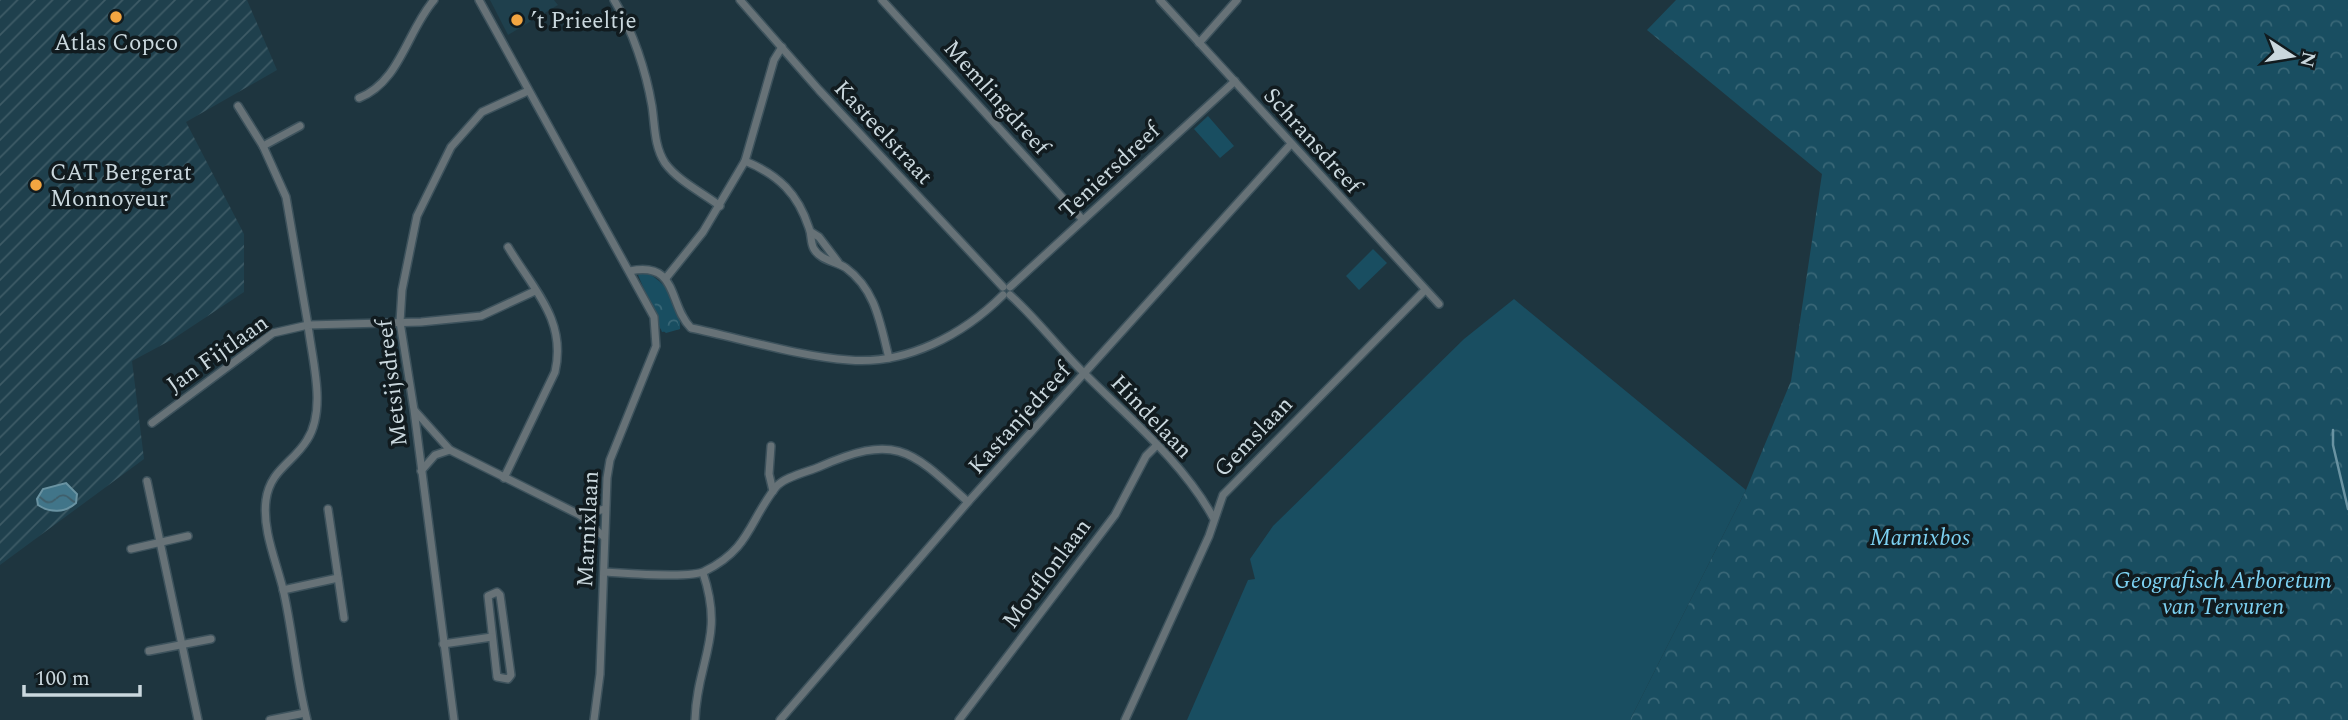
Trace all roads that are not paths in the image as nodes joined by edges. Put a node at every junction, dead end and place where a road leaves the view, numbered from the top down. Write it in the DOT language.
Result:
graph roads {
  1 [pos="434,0"];
  2 [pos="478,0"];
  3 [pos="614,0"];
  4 [pos="740,0"];
  5 [pos="882,0"];
  6 [pos="1160,0"];
  7 [pos="1237,0"];
  8 [pos="1199,43"];
  9 [pos="782,47"];
  10 [pos="1235,81"];
  11 [pos="528,91"];
  12 [pos="359,97"];
  13 [pos="237,106"];
  14 [pos="300,126"];
  15 [pos="1290,145"];
  16 [pos="263,146"];
  17 [pos="745,161"];
  18 [pos="720,206"];
  19 [pos="1083,220"];
  20 [pos="508,247"];
  21 [pos="630,271"];
  22 [pos="666,278"];
  23 [pos="1426,290"];
  24 [pos="535,291"];
  25 [pos="1006,291"];
  26 [pos="1439,304"];
  27 [pos="400,321"];
  28 [pos="308,325"];
  29 [pos="889,358"];
  30 [pos="1085,374"];
  31 [pos="414,410"];
  32 [pos="152,423"];
  33 [pos="1157,445"];
  34 [pos="771,446"];
  35 [pos="450,450"];
  36 [pos="421,471"];
  37 [pos="504,478"];
  38 [pos="147,481"];
  39 [pos="773,491"];
  40 [pos="968,502"];
  41 [pos="328,509"];
  42 [pos="605,509"];
  43 [pos="580,515"];
  44 [pos="1214,520"];
  45 [pos="188,536"];
  46 [pos="604,537"];
  47 [pos="160,543"];
  48 [pos="131,549"];
  49 [pos="604,572"];
  50 [pos="703,573"];
  51 [pos="338,578"];
  52 [pos="283,590"];
  53 [pos="344,618"];
  54 [pos="492,637"];
  55 [pos="211,639"];
  56 [pos="443,644"];
  57 [pos="182,645"];
  58 [pos="149,651"];
  59 [pos="306,716"];
  60 [pos="198,720"];
  61 [pos="270,720"];
  62 [pos="454,720"];
  63 [pos="594,720"];
  64 [pos="695,720"];
  65 [pos="780,720"];
  66 [pos="959,720"];
  67 [pos="1125,720"];
  1 -- 12 [label="street"];
  2 -- 11 [label="street, Marnixlaan"];
  3 -- 18 [label="street"];
  4 -- 9 [label="street, Kasteelstraat"];
  5 -- 19 [label="street, Memlingdreef"];
  6 -- 8 [label="street, Schransdreef"];
  7 -- 8 [label="street"];
  8 -- 10 [label="street, Schransdreef"];
  9 -- 17 [label="street"];
  9 -- 25 [label="street, Kasteelstraat"];
  10 -- 15 [label="street, Schransdreef"];
  10 -- 19 [label="street, Teniersdreef"];
  11 -- 21 [label="street, Marnixlaan"];
  11 -- 27 [label="street, Metsijsdreef"];
  13 -- 16 [label="street"];
  14 -- 16 [label="street"];
  15 -- 23 [label="street, Schransdreef"];
  15 -- 30 [label="street, Kastanjedreef"];
  16 -- 28 [label="street"];
  17 -- 18 [label="street"];
  17 -- 29 [label="street"];
  18 -- 22 [label="street"];
  19 -- 25 [label="street, Teniersdreef"];
  20 -- 24 [label="street"];
  21 -- 22 [label="street"];
  21 -- 42 [label="street, Marnixlaan"];
  22 -- 29 [label="street, Teniersdreef"];
  23 -- 26 [label="street, Schransdreef"];
  23 -- 44 [label="street, Gemslaan"];
  24 -- 27 [label="street, Jan Fijtlaan"];
  24 -- 37 [label="street"];
  25 -- 29 [label="street, Teniersdreef"];
  25 -- 30 [label="street, Kasteelstraat"];
  27 -- 28 [label="street, Jan Fijtlaan"];
  27 -- 31 [label="street, Metsijsdreef"];
  28 -- 32 [label="street, Jan Fijtlaan"];
  28 -- 52 [label="street"];
  30 -- 33 [label="street, Hindelaan"];
  30 -- 40 [label="street, Kastanjedreef"];
  31 -- 35 [label="street"];
  31 -- 36 [label="street, Metsijsdreef"];
  33 -- 44 [label="street, Hindelaan"];
  33 -- 66 [label="street, Mouflonlaan"];
  34 -- 39 [label="street"];
  35 -- 36 [label="street"];
  35 -- 37 [label="street"];
  36 -- 56 [label="street, Metsijsdreef"];
  37 -- 43 [label="street"];
  38 -- 47 [label="street"];
  39 -- 40 [label="street"];
  39 -- 50 [label="street"];
  40 -- 65 [label="street, Kastanjedreef"];
  41 -- 51 [label="street"];
  42 -- 43 [label="street"];
  42 -- 46 [label="street, Marnixlaan"];
  43 -- 46 [label="street"];
  44 -- 67 [label="street, Gemslaan"];
  45 -- 47 [label="street"];
  46 -- 49 [label="street, Marnixlaan"];
  47 -- 48 [label="street"];
  47 -- 57 [label="street"];
  49 -- 50 [label="street"];
  49 -- 63 [label="street, Marnixlaan"];
  50 -- 64 [label="street"];
  51 -- 52 [label="street"];
  51 -- 53 [label="street"];
  52 -- 59 [label="street"];
  54 -- 54 [label="street"];
  54 -- 56 [label="street"];
  55 -- 57 [label="street"];
  56 -- 62 [label="street, Metsijsdreef"];
  57 -- 58 [label="street"];
  57 -- 60 [label="street"];
  59 -- 61 [label="street"];
}
